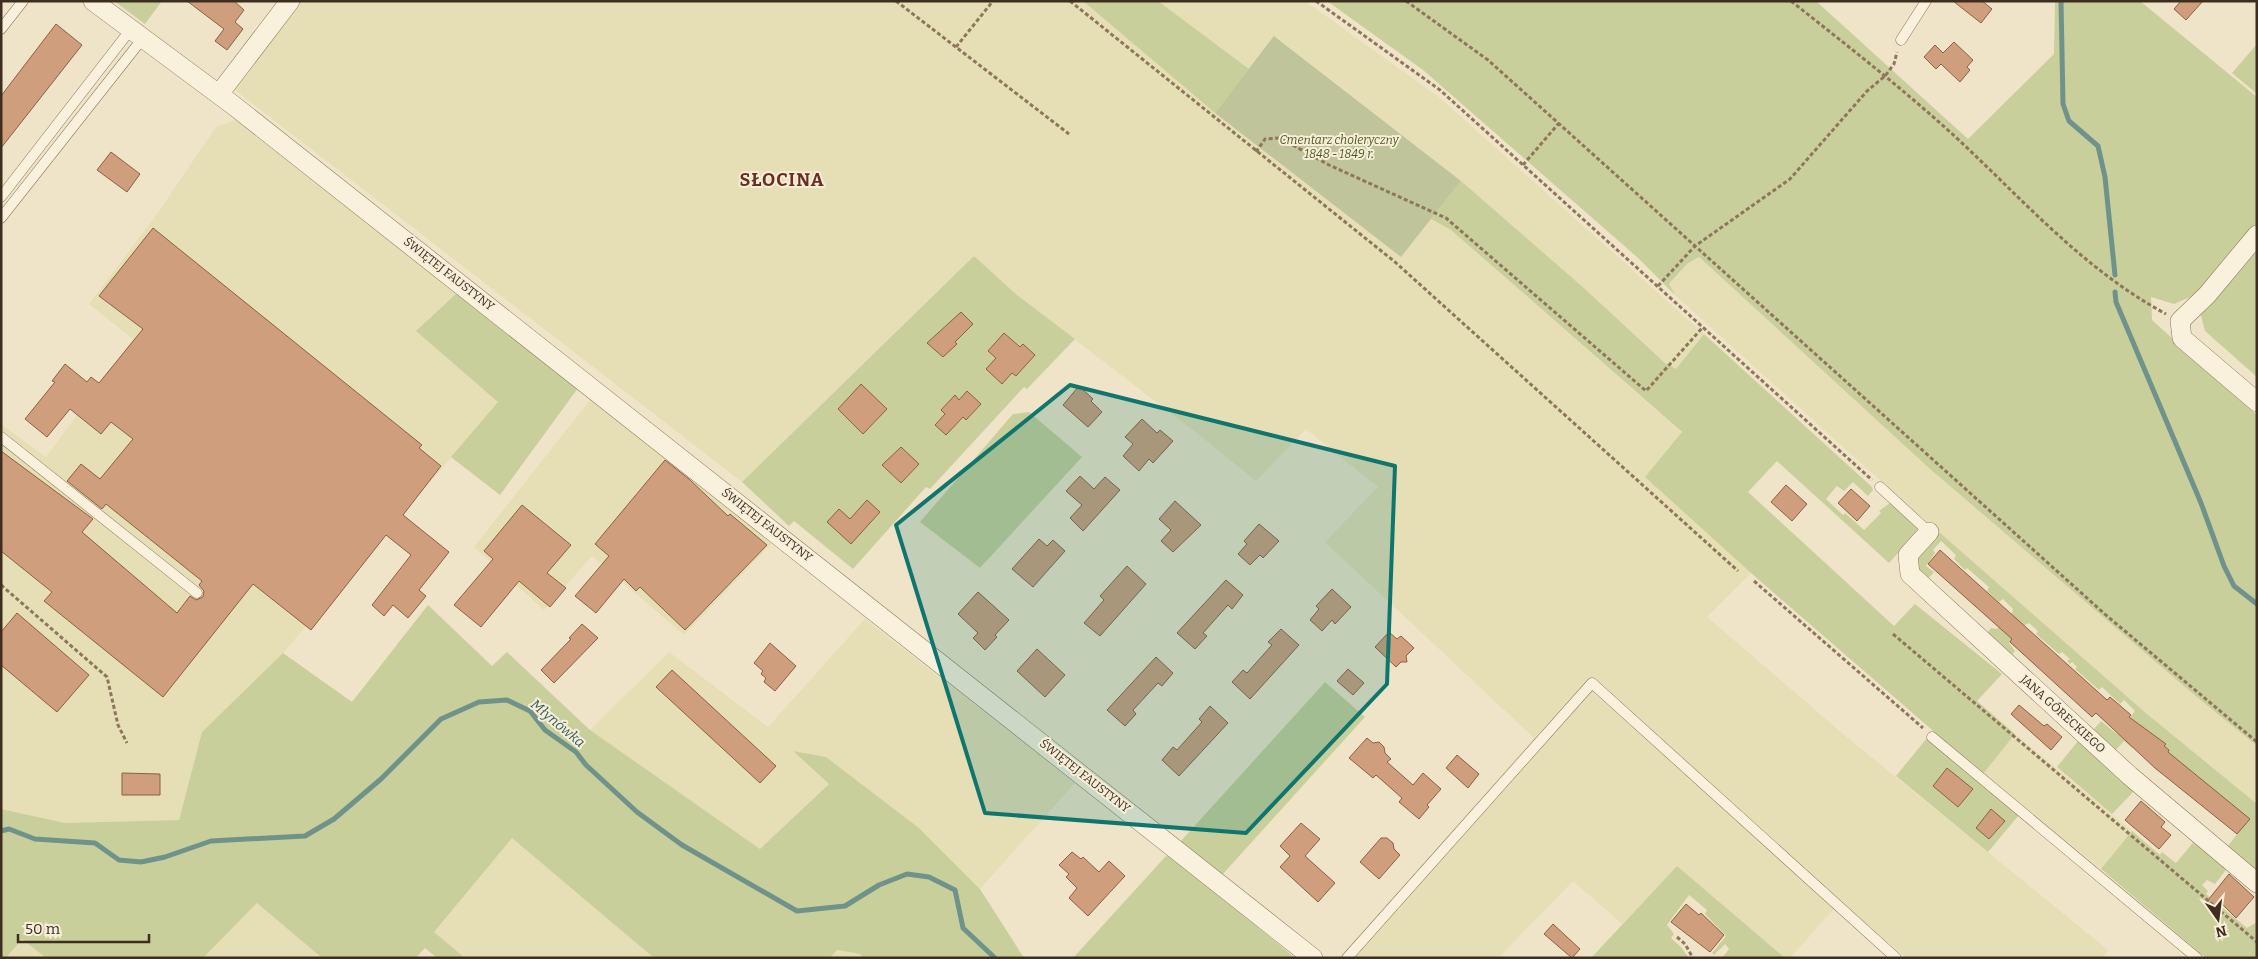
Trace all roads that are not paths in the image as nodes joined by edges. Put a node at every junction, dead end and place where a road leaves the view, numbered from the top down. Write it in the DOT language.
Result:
graph roads {
  1 [pos="23,1"];
  2 [pos="93,1"];
  3 [pos="290,1"];
  4 [pos="1926,1"];
  5 [pos="1,29"];
  6 [pos="137,33"];
  7 [pos="1901,40"];
  8 [pos="219,94"];
  9 [pos="1,197"];
  10 [pos="1,218"];
  11 [pos="2257,235"];
  12 [pos="2257,402"];
  13 [pos="1,437"];
  14 [pos="1880,487"];
  15 [pos="1929,532"];
  16 [pos="197,592"];
  17 [pos="1932,737"];
  18 [pos="2257,883"];
  19 [pos="1313,958"];
  20 [pos="1348,958"];
  21 [pos="1896,958"];
  22 [pos="2198,958"];
  1 -- 5 [label="lane"];
  2 -- 6 [label="street, ŚWIĘTEJ FAUSTYNY"];
  3 -- 8 [label="street"];
  4 -- 7 [label="lane"];
  6 -- 8 [label="street, ŚWIĘTEJ FAUSTYNY"];
  6 -- 9 [label="lane"];
  6 -- 10 [label="lane"];
  8 -- 19 [label="street, ŚWIĘTEJ FAUSTYNY"];
  11 -- 12 [label="street"];
  13 -- 16 [label="lane"];
  14 -- 15 [label="lane"];
  15 -- 18 [label="street, JANA GÓRECKIEGO"];
  17 -- 22 [label="lane"];
  20 -- 21 [label="lane"];
}
